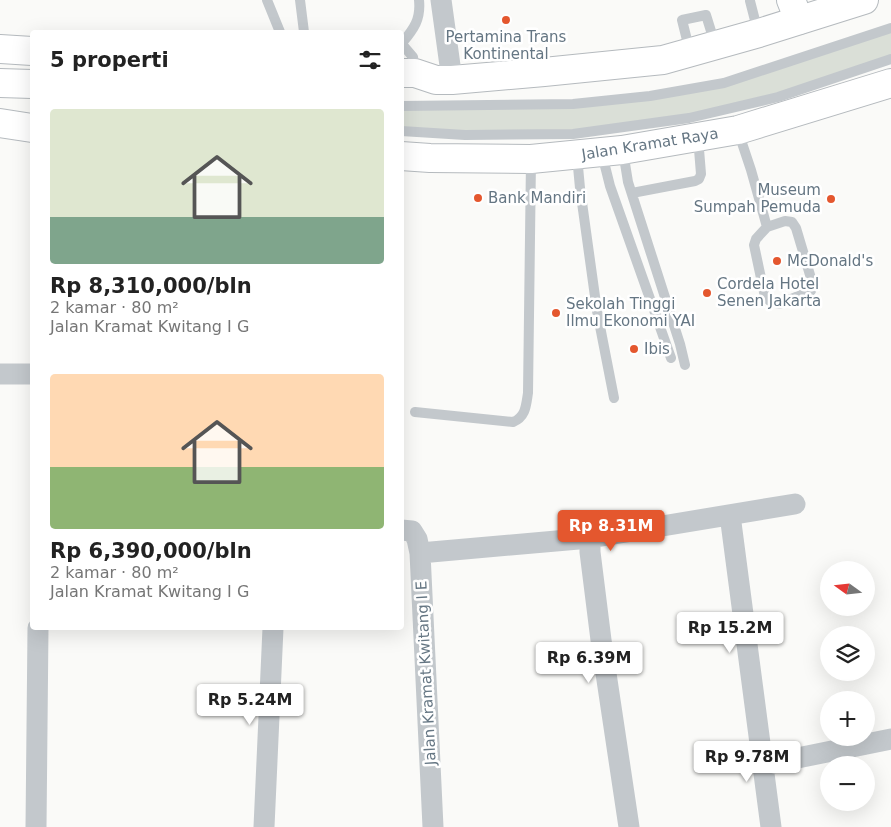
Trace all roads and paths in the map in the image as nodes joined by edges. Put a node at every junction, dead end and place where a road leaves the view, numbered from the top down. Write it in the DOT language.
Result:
graph roads {
  1 [pos="267,0"];
  2 [pos="300,0"];
  3 [pos="419,0"];
  4 [pos="441,0"];
  5 [pos="864,0"];
  6 [pos="750,1"];
  7 [pos="795,10"];
  8 [pos="891,28"];
  9 [pos="279,30"];
  10 [pos="304,30"];
  11 [pos="759,32"];
  12 [pos="404,41"];
  13 [pos="404,46"];
  14 [pos="0,49"];
  15 [pos="30,51"];
  16 [pos="891,59"];
  17 [pos="421,79"];
  18 [pos="0,83"];
  19 [pos="891,83"];
  20 [pos="30,84"];
  21 [pos="404,106"];
  22 [pos="738,130"];
  23 [pos="404,131"];
  24 [pos="698,137"];
  25 [pos="600,153"];
  26 [pos="404,156"];
  27 [pos="531,159"];
  28 [pos="632,194"];
  29 [pos="767,227"];
  30 [pos="671,358"];
  31 [pos="685,365"];
  32 [pos="0,374"];
  33 [pos="30,374"];
  34 [pos="614,398"];
  35 [pos="415,412"];
  36 [pos="795,504"];
  37 [pos="730,514"];
  38 [pos="404,531"];
  39 [pos="590,538"];
  40 [pos="420,553"];
  41 [pos="38,630"];
  42 [pos="273,630"];
  43 [pos="891,739"];
  44 [pos="763,765"];
  45 [pos="36,827"];
  46 [pos="264,827"];
  47 [pos="433,827"];
  48 [pos="629,827"];
  49 [pos="771,827"];
  1 -- 9 [label="lane"];
  2 -- 10 [label="lane"];
  3 -- 12 [label="lane"];
  4 -- 17 [label="street"];
  5 -- 7 [label="main road"];
  6 -- 11 [label="lane"];
  7 -- 11 [label="main road"];
  8 -- 21 [label="lane"];
  11 -- 17 [label="main road"];
  13 -- 17 [label="lane"];
  14 -- 15 [label="main road"];
  16 -- 23 [label="lane"];
  18 -- 20 [label="main road"];
  19 -- 22 [label="main road, Jalan Kramat Raya"];
  22 -- 24 [label="main road, Jalan Kramat Raya"];
  22 -- 29 [label="lane"];
  24 -- 25 [label="main road, Jalan Kramat Raya"];
  24 -- 28 [label="lane"];
  25 -- 27 [label="main road, Jalan Kramat Raya"];
  25 -- 28 [label="lane"];
  25 -- 30 [label="lane"];
  25 -- 34 [label="lane"];
  26 -- 27 [label="main road, Jalan Kramat Raya"];
  27 -- 35 [label="lane"];
  28 -- 31 [label="lane"];
  29 -- 29 [label="lane"];
  32 -- 33 [label="street"];
  36 -- 37 [label="street"];
  37 -- 39 [label="street"];
  37 -- 44 [label="street"];
  38 -- 40 [label="street, Jalan Kramat Kwitang I E"];
  39 -- 40 [label="street"];
  39 -- 48 [label="street"];
  40 -- 47 [label="street, Jalan Kramat Kwitang I E"];
  41 -- 45 [label="street"];
  42 -- 46 [label="street"];
  43 -- 44 [label="street"];
  44 -- 49 [label="street"];
}
